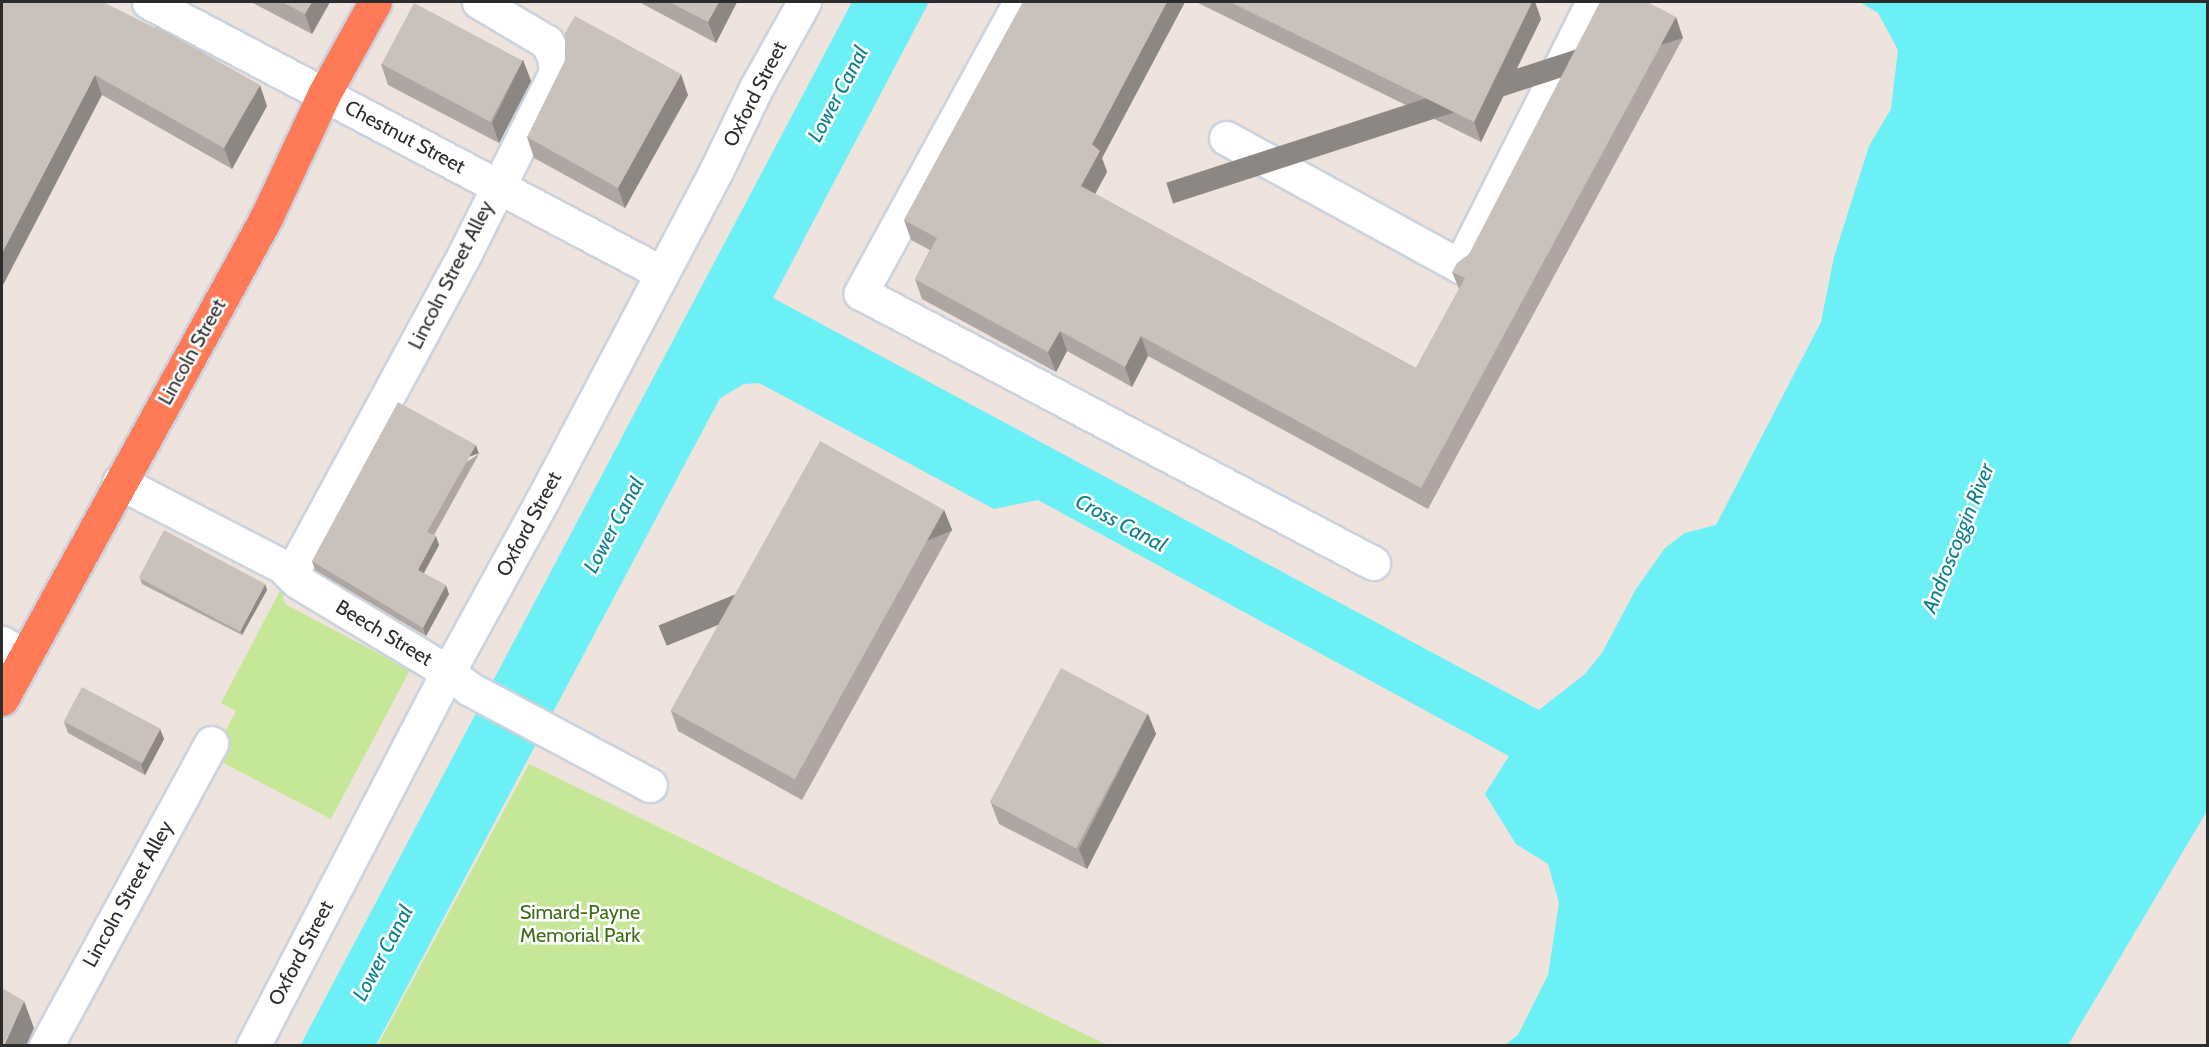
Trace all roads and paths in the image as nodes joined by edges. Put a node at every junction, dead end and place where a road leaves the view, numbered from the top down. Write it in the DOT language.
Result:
graph roads {
  1 [pos="149,2"];
  2 [pos="375,2"];
  3 [pos="479,2"];
  4 [pos="804,2"];
  5 [pos="1020,2"];
  6 [pos="1593,2"];
  7 [pos="324,94"];
  8 [pos="1226,138"];
  9 [pos="497,185"];
  10 [pos="660,272"];
  11 [pos="119,482"];
  12 [pos="1373,562"];
  13 [pos="291,574"];
  14 [pos="13,650"];
  15 [pos="459,681"];
  16 [pos="2,699"];
  17 [pos="211,743"];
  18 [pos="650,785"];
  19 [pos="46,1046"];
  20 [pos="253,1046"];
  1 -- 7 [label="street, Chestnut Street"];
  2 -- 7 [label="highway, Lincoln Street"];
  3 -- 9 [label="street, Lincoln Street Alley"];
  4 -- 10 [label="street, Oxford Street"];
  5 -- 12 [label="street"];
  6 -- 8 [label="street"];
  7 -- 9 [label="street, Chestnut Street"];
  7 -- 11 [label="highway, Lincoln Street"];
  9 -- 10 [label="street, Chestnut Street"];
  9 -- 13 [label="street, Lincoln Street Alley"];
  10 -- 15 [label="street, Oxford Street"];
  11 -- 13 [label="street, Beech Street"];
  11 -- 14 [label="highway, Lincoln Street"];
  13 -- 15 [label="street, Beech Street"];
  14 -- 16 [label="highway, Lincoln Street"];
  15 -- 18 [label="street, Beech Street"];
  15 -- 20 [label="street, Oxford Street"];
  17 -- 19 [label="street, Lincoln Street Alley"];
}
